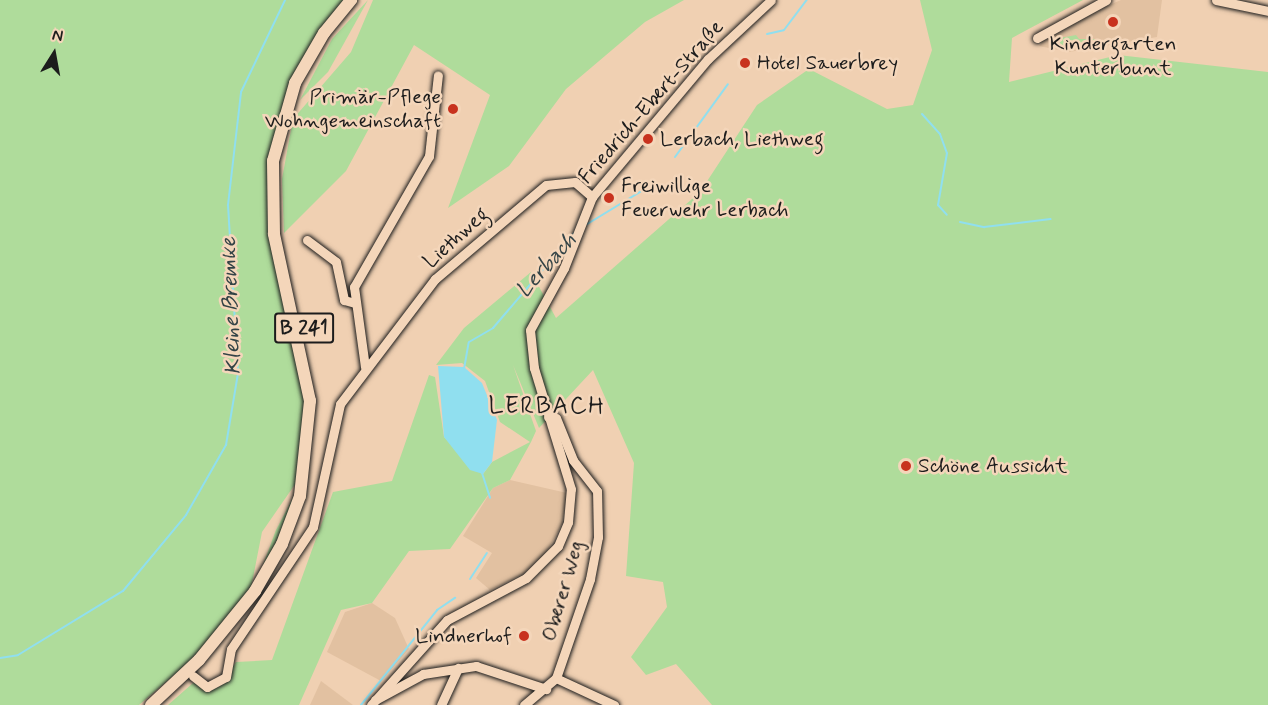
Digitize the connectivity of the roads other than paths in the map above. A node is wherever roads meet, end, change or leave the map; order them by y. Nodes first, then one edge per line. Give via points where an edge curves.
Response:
1 (351, 0) edge
2 (361, 0) edge
3 (771, 0) edge
4 (1106, 0) edge
5 (1216, 0) edge
6 (1268, 11) edge
7 (1037, 38) dead end
8 (438, 75) dead end
9 (592, 197) junction
10 (307, 240) dead end
11 (355, 303) junction
12 (366, 367) junction
13 (548, 417) junction
14 (458, 668) junction
15 (194, 676) junction
16 (558, 679) dead end
17 (546, 689) junction
18 (373, 702) edge
19 (151, 705) edge
20 (162, 705) edge
21 (441, 705) edge
22 (524, 705) edge
23 (614, 705) edge

1 - 19 main road, B 241 via 324,33 296,83 273,169 277,252 310,401 302,489 282,544 255,591 199,660
2 - 15 main road, B 241 via 310,69 290,118 279,170 280,233 317,400 310,484 293,537 268,584
3 - 9 street, Friedrich-Ebert-Straße via 708,59
4 - 7 street
5 - 6 street
8 - 11 street via 432,148 359,275
9 - 12 street, Liethweg via 575,182 562,180 540,190 435,279
9 - 13 street, Friedrich-Ebert-Straße via 530,330 530,353
10 - 11 street via 336,262 344,300
11 - 12 street
12 - 15 street, Liethweg via 340,404 320,508 306,541 231,649 223,681 207,687
13 - 17 street, Oberer Weg via 556,418 573,460 597,491 599,521 583,601 556,678
13 - 18 street, Friedrich-Ebert-Straße via 572,494 558,546 526,578 447,620
14 - 17 street via 493,668
14 - 18 street via 420,675
14 - 21 street
15 - 20 main road, B 241
16 - 23 street
17 - 22 street, Oberer Weg

